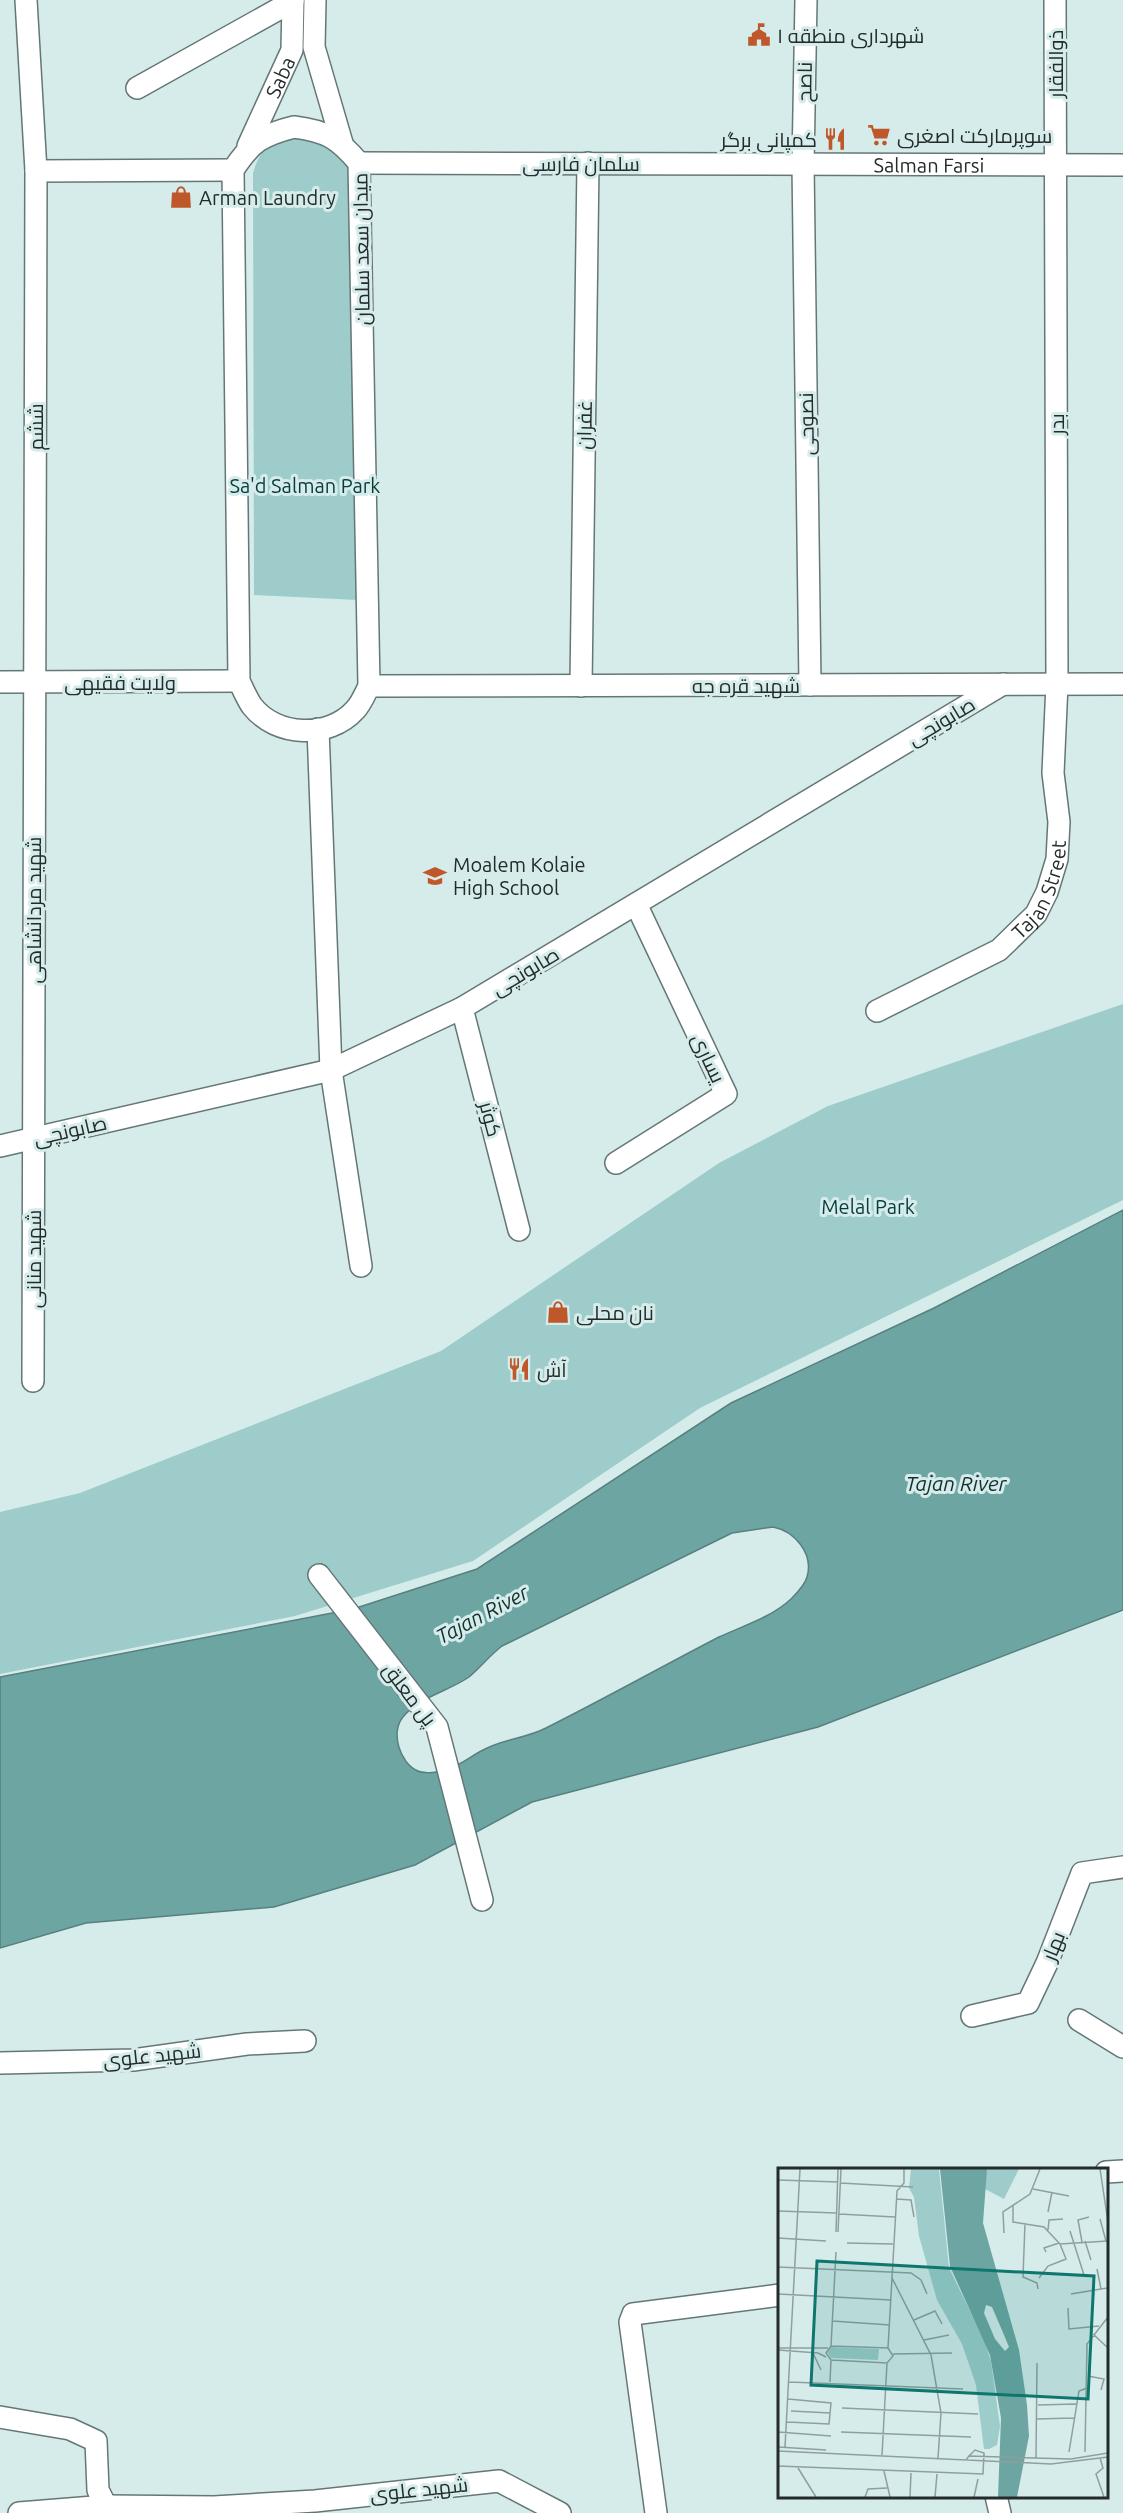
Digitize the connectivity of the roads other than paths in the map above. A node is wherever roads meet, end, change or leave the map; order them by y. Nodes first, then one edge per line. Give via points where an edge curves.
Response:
1 (26, 0) edge
2 (293, 0) edge
3 (315, 0) edge
4 (806, 0) edge
5 (1055, 0) edge
6 (137, 88) dead end
7 (342, 143) junction
8 (248, 148) junction
9 (359, 163) junction
10 (588, 163) junction
11 (803, 164) junction
12 (1055, 165) junction
13 (1123, 165) edge
14 (233, 170) junction
15 (36, 171) junction
16 (239, 681) junction
17 (0, 682) edge
18 (33, 682) junction
19 (1003, 684) junction
20 (1057, 684) junction
21 (1123, 684) edge
22 (810, 685) junction
23 (369, 686) junction
24 (581, 686) junction
25 (318, 729) junction
26 (636, 904) junction
27 (462, 1008) junction
28 (877, 1011) dead end
29 (331, 1070) junction
30 (33, 1138) junction
31 (0, 1146) edge
32 (616, 1163) dead end
33 (519, 1230) dead end
34 (361, 1266) dead end
35 (33, 1381) dead end
36 (319, 1575) dead end
37 (1123, 1868) edge
38 (482, 1900) dead end
39 (972, 2016) dead end
40 (1078, 2020) dead end
41 (304, 2041) dead end
42 (1123, 2047) edge
43 (0, 2063) edge
44 (1123, 2171) edge
45 (1108, 2172) edge
46 (778, 2295) edge
47 (0, 2417) edge
48 (996, 2498) edge
49 (106, 2506) junction
50 (213, 2510) edge
51 (19, 2513) edge
52 (560, 2513) edge
53 (656, 2513) edge
54 (1000, 2513) edge

1 - 15 street, ششم
2 - 6 street
2 - 8 street, Saba via 292,50
3 - 7 street, Saba via 314,46
4 - 11 street, ناصح
5 - 12 street, ذوالفقار
7 - 8 street, میدان سعد سلمان via 320,130 294,127 269,133
7 - 9 street, میدان سعد سلمان
8 - 14 street, میدان سعد سلمان
9 - 10 street, سلمان فارسی
9 - 23 street, میدان سعد سلمان
10 - 11 street, سلمان فارسی
10 - 24 street, غفران
11 - 12 street, Salman Farsi
11 - 22 street, نصوحی
12 - 13 street
12 - 20 street, بدر
14 - 15 street
14 - 16 street
15 - 18 street, ششم
16 - 18 street, ولایت فقیهی
16 - 25 street via 252,706 275,724 303,732
17 - 18 street, ولایت فقیهی
18 - 30 street, شهید مردانشاهی
19 - 20 street, شهید قره جه
19 - 22 street, شهید قره جه
19 - 26 street, صابونچی
20 - 21 street, شهید قره جه
20 - 28 street, Tajan Street via 1053,773 1059,822 1057,860 1036,914 999,950
22 - 24 street, شهید قره جه
23 - 24 street, شهید قره جه
23 - 25 street via 354,711 331,727
25 - 29 street
26 - 27 street, صابونچی
26 - 32 street, یساری via 726,1094
27 - 29 street, صابونچی
27 - 33 street, کوثر
29 - 30 street, صابونچی
29 - 34 street
30 - 31 street, صابونچی
30 - 35 street, شهید منانی
36 - 38 street, پل معلق via 436,1727
37 - 39 street, بهار via 1082,1873 1028,2003
40 - 42 street
41 - 43 street, شهید علوی via 247,2044 133,2060
44 - 45 street
46 - 53 street via 633,2314 630,2322
47 - 49 street via 70,2429 96,2442 98,2490
48 - 54 street
49 - 50 street, شهید علوی
49 - 51 street, شهید علوی
50 - 52 street, شهید علوی via 499,2481

